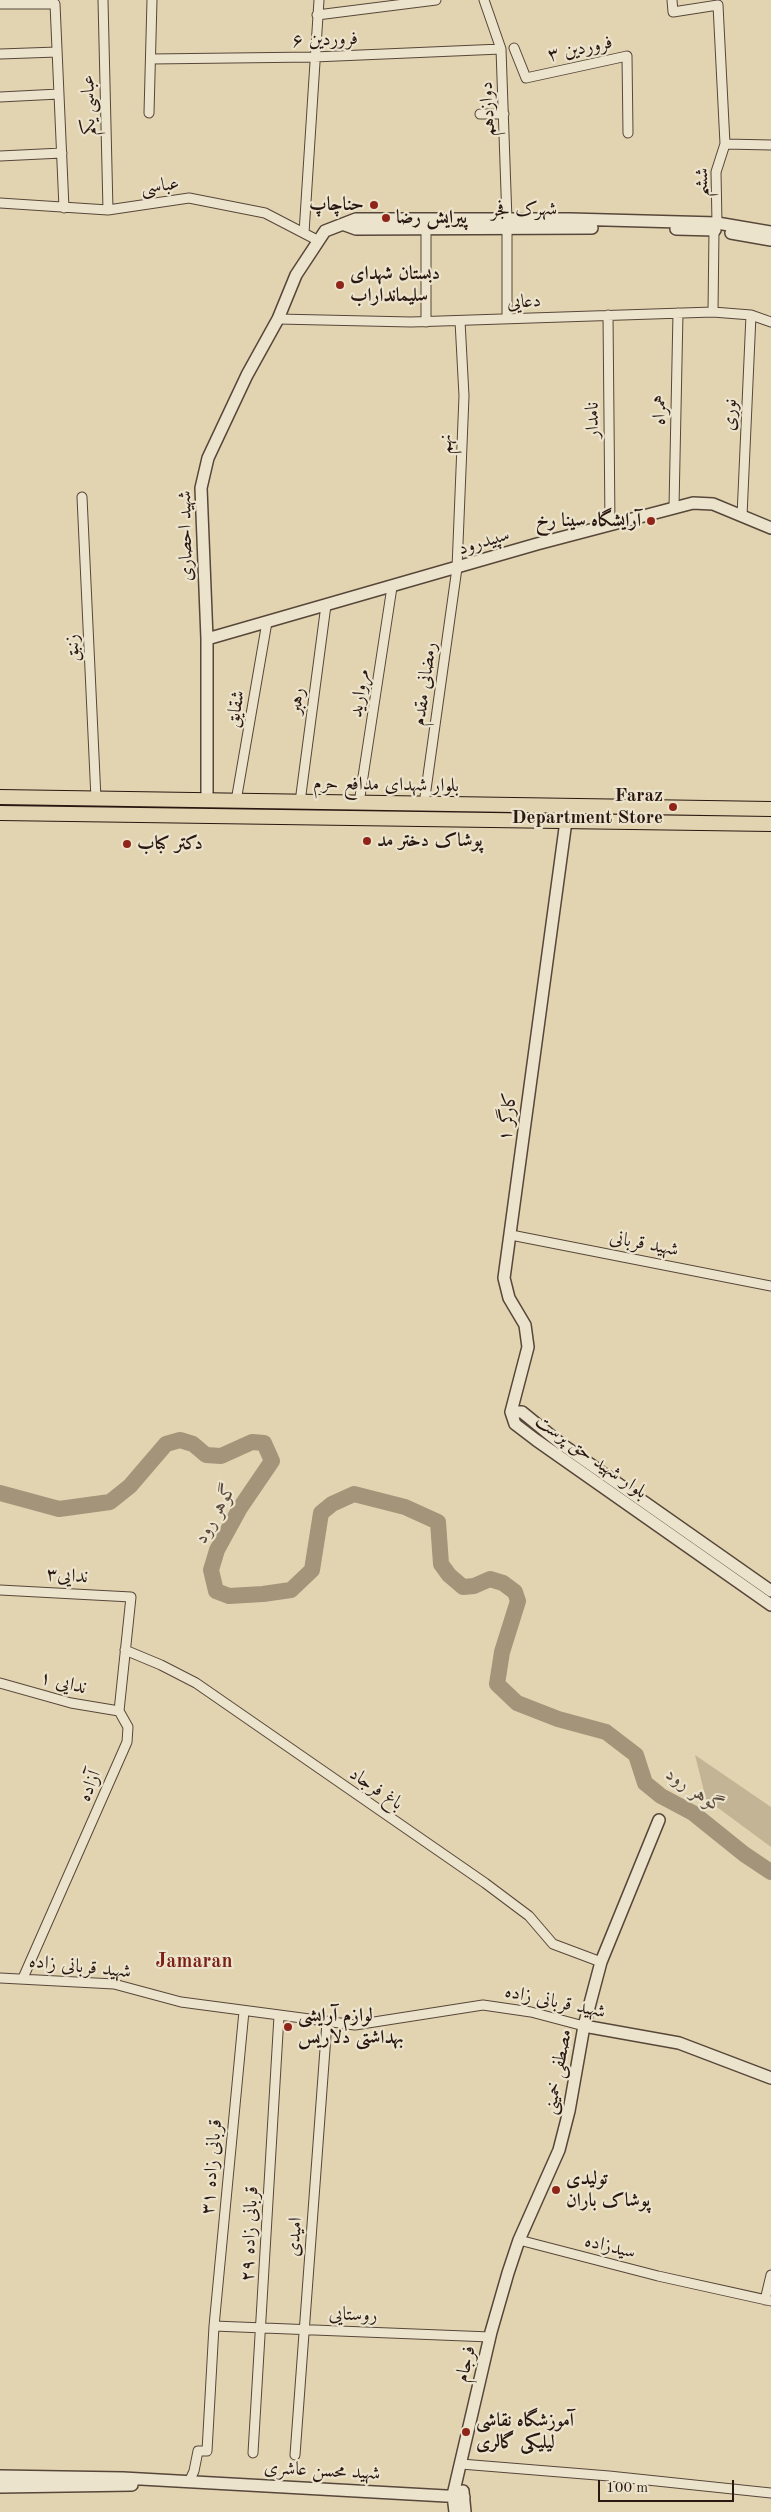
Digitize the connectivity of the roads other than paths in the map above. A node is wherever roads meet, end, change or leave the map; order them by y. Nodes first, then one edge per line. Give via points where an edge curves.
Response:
1 (103, 0) edge
2 (152, 0) edge
3 (319, 0) edge
4 (436, 0) edge
5 (484, 0) edge
6 (672, 0) edge
7 (55, 2) edge
8 (0, 4) edge
9 (317, 15) junction
10 (514, 48) dead end
11 (501, 49) junction
12 (57, 52) junction
13 (0, 54) edge
14 (314, 57) junction
15 (151, 59) junction
16 (59, 94) junction
17 (0, 97) edge
18 (149, 113) dead end
19 (480, 114) dead end
20 (504, 114) junction
21 (628, 133) dead end
22 (725, 144) junction
23 (771, 145) edge
24 (62, 153) junction
25 (0, 156) edge
26 (0, 203) edge
27 (64, 208) junction
28 (108, 210) junction
29 (425, 224) junction
30 (507, 224) junction
31 (345, 225) joint
32 (715, 226) junction
33 (771, 232) edge
34 (304, 233) junction
35 (317, 240) junction
36 (771, 240) edge
37 (713, 312) junction
38 (678, 313) junction
39 (608, 315) junction
40 (751, 315) junction
41 (278, 319) junction
42 (507, 319) junction
43 (460, 321) junction
44 (426, 322) junction
45 (771, 322) edge
46 (82, 497) dead end
47 (674, 507) junction
48 (742, 516) junction
49 (610, 525) junction
50 (771, 528) edge
51 (457, 568) junction
52 (392, 587) junction
53 (326, 605) junction
54 (267, 622) junction
55 (207, 639) junction
56 (0, 797) edge
57 (96, 799) junction
58 (207, 801) junction
59 (236, 801) junction
60 (300, 802) junction
61 (359, 803) junction
62 (424, 804) junction
63 (771, 810) edge
64 (0, 813) edge
65 (566, 821) junction
66 (771, 824) edge
67 (511, 1235) junction
68 (771, 1286) edge
69 (511, 1412) joint
70 (693, 1543) junction
71 (0, 1590) edge
72 (771, 1591) edge
73 (131, 1597) joint
74 (771, 1605) edge
75 (125, 1650) junction
76 (0, 1683) edge
77 (119, 1711) junction
78 (659, 1820) dead end
79 (601, 1962) junction
80 (0, 1978) edge
81 (23, 1978) junction
82 (244, 2011) junction
83 (279, 2016) junction
84 (327, 2022) junction
85 (584, 2026) junction
86 (771, 2078) edge
87 (518, 2240) junction
88 (508, 2273) joint
89 (771, 2275) edge
90 (768, 2301) edge
91 (214, 2326) junction
92 (260, 2328) junction
93 (304, 2330) junction
94 (490, 2337) junction
95 (253, 2453) dead end
96 (295, 2455) dead end
97 (461, 2464) junction
98 (0, 2476) edge
99 (189, 2482) junction
100 (0, 2487) edge
101 (771, 2493) edge
102 (459, 2496) junction
103 (455, 2512) edge
104 (465, 2512) edge

1 - 28 street, عباسی یکم
2 - 15 street
3 - 9 street
4 - 9 street
5 - 11 street, دوازدهم
6 - 22 street via 673,12 718,5
7 - 8 street
7 - 12 street
9 - 14 street
10 - 21 street, فروردین ۳ via 526,78 627,56
11 - 14 street, فروردین ۶
11 - 20 street, دوازدهم
12 - 13 street
12 - 16 street
14 - 15 street, فروردین ۶
14 - 34 street
15 - 18 street
16 - 17 street
16 - 24 street
19 - 20 street
20 - 30 street, دوازدهم
22 - 23 street
22 - 32 street, ششم via 716,172
24 - 25 street
24 - 27 street
26 - 27 street, عباسی
27 - 28 street, عباسی
28 - 34 street, عباسی via 189,198 265,213
29 - 30 street, شهرک فجر
29 - 31 street, شهرک فجر via 356,219
29 - 44 street
30 - 32 street, شهرک فجر
30 - 42 street, دوازدهم
31 - 35 street, شهید احصاری via 325,231
32 - 33 street, شهرک فجر
32 - 36 street, شهرک فجر
32 - 37 street, ششم
34 - 35 street, عباسی
35 - 41 street, شهید احصاری via 296,275
37 - 38 street, دعایی
37 - 40 street, دعایی
38 - 39 street, دعایی
38 - 47 street, همراه
39 - 42 street, دعایی
39 - 49 street, نامدار
40 - 45 street, دعایی
40 - 48 street, نوری
41 - 44 street, دعایی
41 - 55 street, شهید احصاری via 208,458 201,488
42 - 43 street, دعایی
43 - 44 street, دعایی
43 - 51 street, نهم via 464,396
46 - 57 street, زنبق
47 - 48 street, سپیدرود via 713,504
47 - 49 street, سپیدرود
48 - 50 street, سپیدرود
49 - 51 street, سپیدرود
51 - 52 street, سپیدرود
51 - 62 street, رمضانی مقدم
52 - 53 street, سپیدرود
52 - 61 street, مروارید
53 - 54 street, سپیدرود
53 - 60 street, رهبر
54 - 55 street, سپیدرود
54 - 59 street, شقایق
55 - 58 street, شهید احصاری
56 - 57 main road, بلوار شهدای مدافع حرم
57 - 58 main road, بلوار شهدای مدافع حرم
58 - 59 main road, بلوار شهدای مدافع حرم
59 - 60 main road, بلوار شهدای مدافع حرم
60 - 61 main road, بلوار شهدای مدافع حرم
61 - 62 main road, بلوار شهدای مدافع حرم
62 - 63 main road, بلوار شهدای مدافع حرم
64 - 65 main road, بلوار شهدای مدافع حرم
65 - 66 main road, بلوار شهدای مدافع حرم
65 - 67 street, کارگر ۱
67 - 68 street, شهید قربانی
67 - 69 street, کارگر ۱ via 504,1278 509,1298 525,1325 528,1347
69 - 70 street, بلوار شهید حق پرست via 522,1412 636,1503
70 - 72 street, بلوار شهید حق پرست
70 - 74 street, بلوار شهید حق پرست
71 - 73 street, ندایی۳
73 - 75 street, آزاده
75 - 77 street, آزاده
75 - 79 street, باغ فرجاد via 196,1683 485,1883 529,1916 553,1944
76 - 77 street, ندایی ۱ via 70,1703
77 - 81 street, آزاده via 128,1727 127,1742
78 - 79 street, مصطفی خمینی
79 - 85 street, مصطفی خمینی
80 - 81 street, شهید قربانی زاده
81 - 82 street, شهید قربانی زاده via 114,1984 181,2002
82 - 83 street, شهید قربانی زاده
82 - 91 street, قربانی زاده ۳۱
83 - 84 street, شهید قربانی زاده
83 - 92 street, قربانی زاده ۲۹
84 - 85 street, شهید قربانی زاده via 355,2025 483,2006 531,2012
84 - 93 street, امیدی
85 - 86 street, شهید قربانی زاده via 679,2043
85 - 87 street, مصطفی خمینی via 569,2111 558,2150
87 - 88 street, مصطفی خمینی
87 - 90 street, سیدزاده
88 - 94 street, فرجام
89 - 90 street
91 - 92 street, روستایی
91 - 99 street, قربانی زاده ۳۱ via 203,2450
92 - 93 street, روستایی
92 - 95 street, قربانی زاده ۲۹
93 - 94 street, روستایی
93 - 96 street, امیدی
94 - 97 street, فرجام
97 - 101 street
97 - 102 street, فرجام
98 - 99 street, شهید محسن عاشری
99 - 100 street, شهید محسن عاشری via 103,2487
99 - 102 street, شهید محسن عاشری
102 - 103 street, فرجام
102 - 104 street, فرجام

